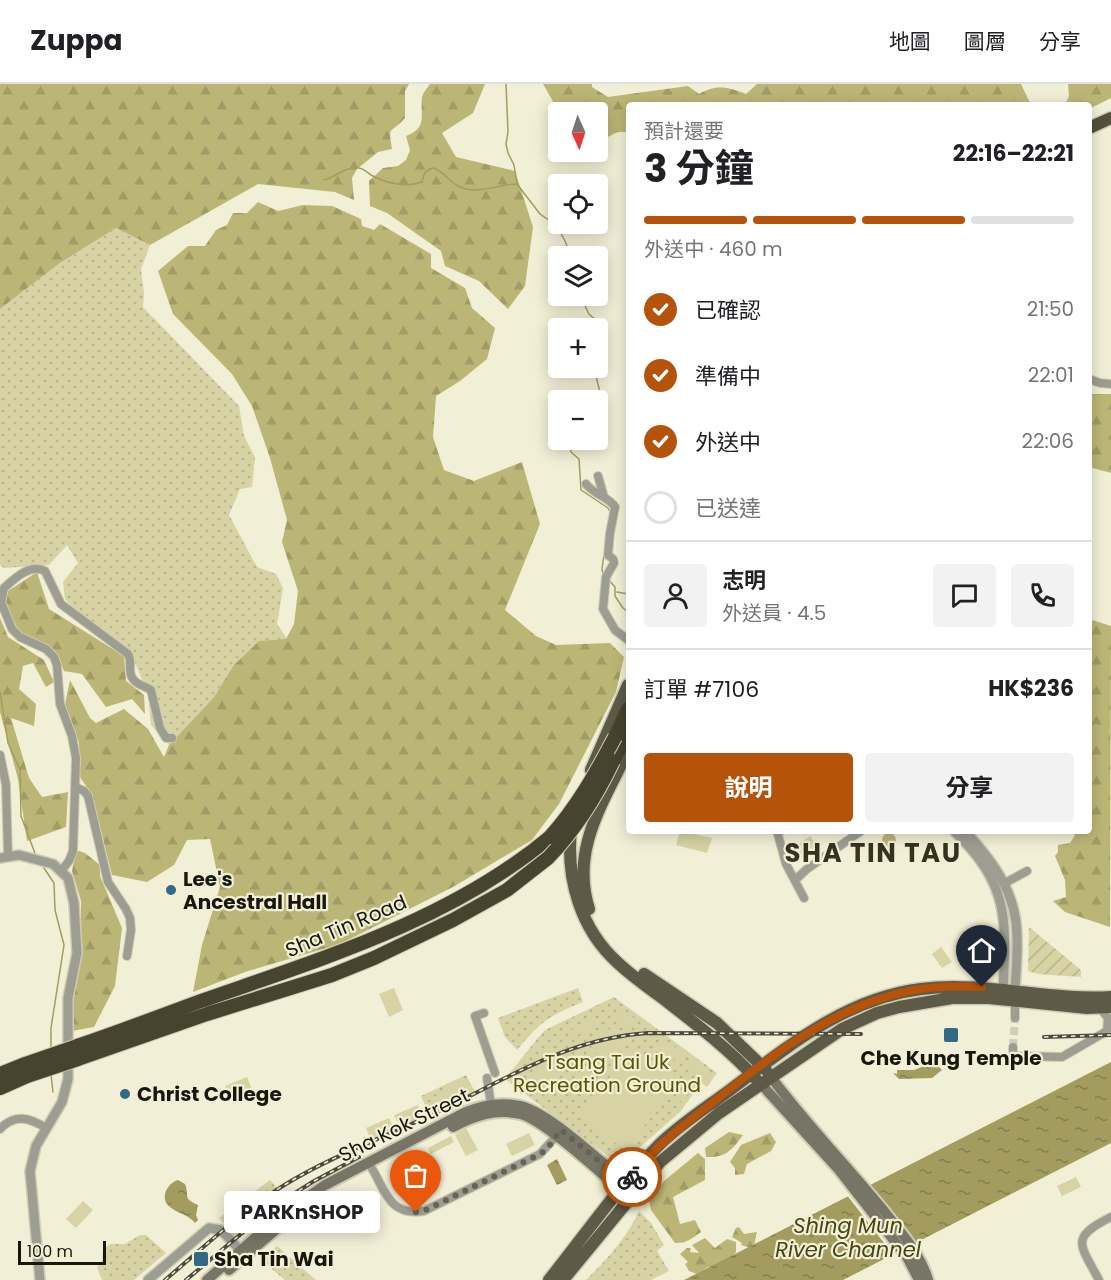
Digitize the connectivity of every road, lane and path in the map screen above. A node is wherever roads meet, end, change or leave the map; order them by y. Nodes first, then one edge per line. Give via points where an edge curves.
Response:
1 (1111, 109) edge
2 (1092, 118) edge
3 (1111, 118) edge
4 (1092, 127) edge
5 (1092, 380) edge
6 (1111, 384) edge
7 (598, 476) dead end
8 (586, 484) dead end
9 (604, 497) junction
10 (626, 639) edge
11 (626, 690) edge
12 (626, 713) edge
13 (626, 735) edge
14 (172, 738) dead end
15 (626, 754) edge
16 (0, 755) edge
17 (75, 787) junction
18 (778, 834) edge
19 (857, 834) edge
20 (957, 834) edge
21 (968, 834) edge
22 (4, 857) edge
23 (62, 870) junction
24 (1027, 871) dead end
25 (795, 880) junction
26 (1005, 883) junction
27 (804, 898) dead end
28 (127, 956) dead end
29 (1009, 995) junction
30 (1111, 997) edge
31 (1105, 1008) edge
32 (484, 1013) dead end
33 (1015, 1018) tunnel mouth
34 (1013, 1047) dead end
35 (78, 1053) junction
36 (763, 1065) junction
37 (26, 1070) junction
38 (495, 1073) dead end
39 (0, 1074) edge
40 (751, 1074) junction
41 (487, 1078) dead end
42 (766, 1081) junction
43 (0, 1088) edge
44 (491, 1104) junction
45 (46, 1128) junction
46 (0, 1129) edge
47 (559, 1133) junction
48 (370, 1165) junction
49 (628, 1190) junction
50 (1111, 1217) edge
51 (243, 1253) junction
52 (912, 1255) junction
53 (40, 1280) edge
54 (148, 1280) edge
55 (207, 1280) edge
56 (218, 1280) edge
57 (549, 1280) edge
58 (563, 1280) edge
59 (919, 1280) edge
60 (928, 1280) edge
61 (1099, 1280) edge

1 - 2 highway
3 - 4 highway
5 - 6 street
7 - 9 street
8 - 9 street
9 - 10 street via 612,502 615,511 608,555 614,563 606,577 603,609 615,630
11 - 40 main road via 581,792 571,825 570,870 577,897 589,926 610,955
12 - 35 highway, Sha Tin Road, bridge via 568,816 550,837 498,876 366,941
13 - 35 highway, Sha Tin Road, bridge via 585,813 570,833 548,858 507,890 374,958 323,978 142,1039
14 - 17 street via 161,732 151,690 132,679 128,654 62,606 45,571 30,569 4,588 2,606 15,633 46,649 56,662 60,704 75,748
15 - 36 main road via 585,847 583,883 591,914 629,963 717,1023
16 - 22 street via 6,785
17 - 23 street via 73,851
17 - 28 street via 88,796 108,882 130,918
18 - 25 street
19 - 25 street
20 - 29 street via 984,864 1000,896
21 - 26 street
22 - 23 street via 19,855
23 - 45 street via 72,892 77,953 68,998 67,1087
24 - 26 street
25 - 27 street
26 - 29 street via 1017,924
29 - 30 main road
29 - 31 main road
29 - 33 street
29 - 36 main road via 968,986 927,988 879,999 813,1028
29 - 42 main road via 942,999 877,1013 842,1029
31 - 34 street via 1107,1031 1062,1057 1017,1056
32 - 38 street via 475,1016
35 - 37 highway, Sha Tin Road, bridge
36 - 40 main road
36 - 42 main road
37 - 39 highway, Sha Tin Road
37 - 43 highway, Sha Tin Road
40 - 42 main road
40 - 49 main road via 659,1146
41 - 44 street
42 - 49 main road via 686,1140
42 - 52 main road
44 - 47 main road, Sha Kok Street via 536,1111
44 - 48 main road, Sha Kok Street via 466,1112
45 - 46 street via 22,1118
45 - 53 street via 30,1171
47 - 48 main road, Sha Kok Street via 518,1113 491,1112
47 - 48 street via 540,1154 424,1211 409,1212 394,1206
47 - 49 main road, Sha Kok Street
48 - 51 main road, Sha Kok Street via 325,1185 300,1202
49 - 57 main road
49 - 58 main road
50 - 61 street via 1085,1233 1082,1242
51 - 54 street via 221,1230 209,1228
51 - 55 main road, Sha Kok Street
51 - 56 main road, Sha Kok Street
52 - 59 main road
52 - 60 main road

